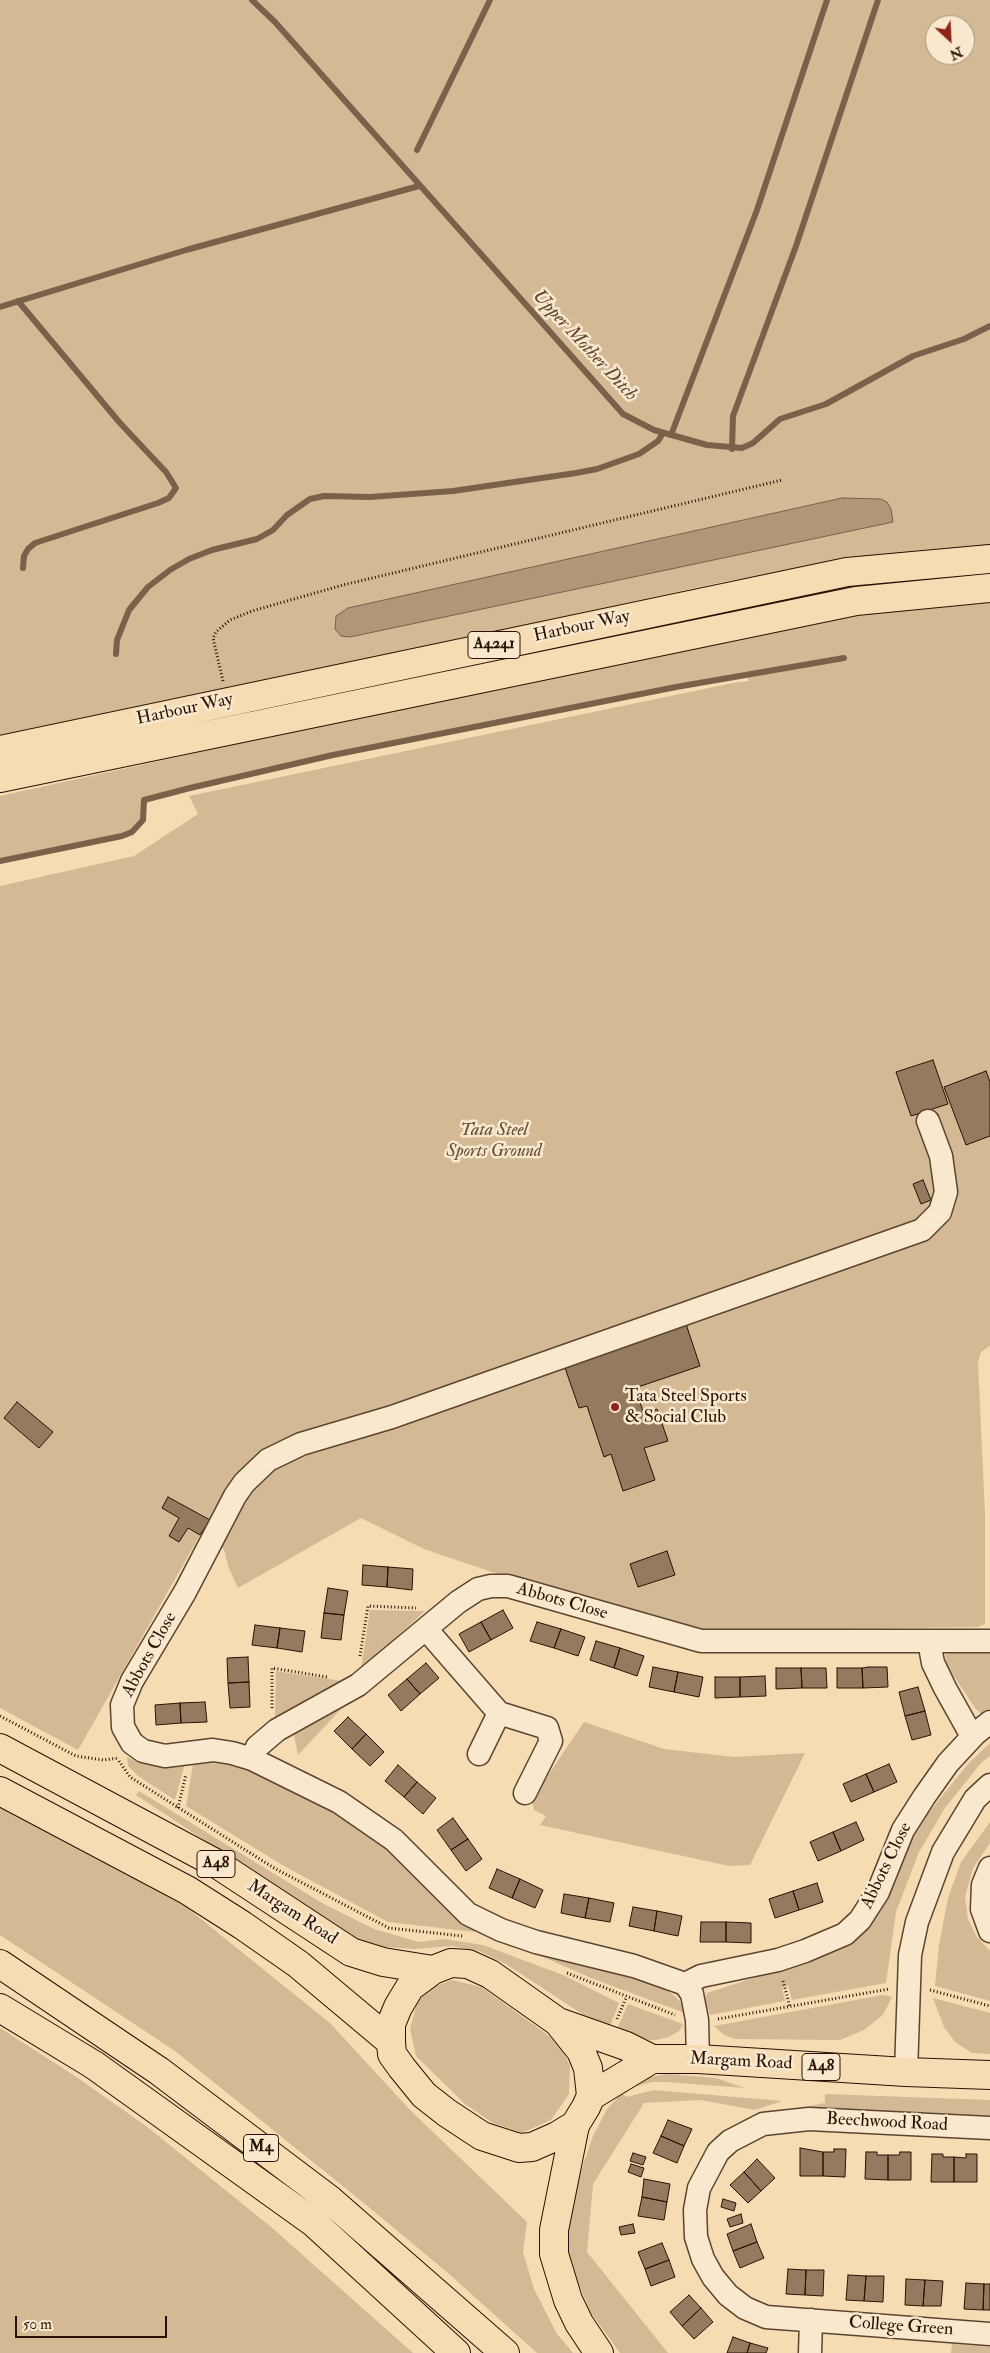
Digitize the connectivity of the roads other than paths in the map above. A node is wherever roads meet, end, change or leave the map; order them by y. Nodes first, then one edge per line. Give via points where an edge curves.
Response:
1 (990, 559) edge
2 (990, 588) edge
3 (0, 750) edge
4 (0, 778) edge
5 (928, 1120) dead end
6 (432, 1624) junction
7 (929, 1641) junction
8 (990, 1641) edge
9 (499, 1713) junction
10 (982, 1728) edge
11 (0, 1748) edge
12 (479, 1754) dead end
13 (252, 1759) junction
14 (990, 1785) edge
15 (0, 1791) edge
16 (525, 1793) dead end
17 (987, 1877) edge
18 (990, 1931) edge
19 (0, 1964) edge
20 (433, 1970) junction
21 (685, 1984) junction
22 (0, 2008) edge
23 (558, 2022) junction
24 (391, 2042) junction
25 (652, 2059) junction
26 (698, 2059) junction
27 (906, 2072) junction
28 (990, 2074) edge
29 (591, 2096) junction
30 (574, 2125) junction
31 (990, 2128) edge
32 (812, 2320) junction
33 (990, 2334) edge
34 (456, 2353) edge
35 (505, 2353) edge
36 (599, 2353) edge
37 (810, 2353) edge

1 - 3 main road, Harbour Way / A4241 via 847,572
2 - 4 main road, Harbour Way / A4241 via 856,601
5 - 13 street, Abbots Close via 943,1163 946,1192 940,1212 922,1230 392,1417 301,1444 268,1460 257,1470 235,1496 185,1592 132,1681 122,1705 125,1751 165,1756 213,1750
6 - 7 street, Abbots Close via 478,1590 508,1586 701,1641
6 - 9 street
6 - 13 street, Abbots Close via 358,1685 277,1730 257,1747
7 - 8 street, Abbots Close
7 - 10 street, Abbots Close via 945,1688 969,1731
9 - 12 street
9 - 16 street via 547,1728 551,1740
10 - 21 street, Abbots Close via 948,1762 903,1830 878,1892 860,1920 845,1934 778,1960 701,1976
11 - 20 main road, Margam Road / A48 via 217,1864 351,1952 383,1962
13 - 21 street via 339,1802 394,1840 468,1914 536,1942 634,1966
14 - 27 street via 975,1799 943,1852 917,1922 910,1955
15 - 24 main road, A48 via 187,1890 242,1925 298,1964
17 - 18 street via 982,1909
19 - 35 main road, M4 via 159,2071 330,2200
20 - 23 main road via 451,1963 468,1964 490,1974
20 - 24 main road via 410,1987 391,2024
21 - 26 street via 692,1994 697,2020
22 - 34 main road, M4 via 94,2065 313,2222
23 - 25 main road, Margam Road / A48 via 626,2046
23 - 29 main road via 581,2051 588,2068
24 - 30 main road via 392,2054 424,2095 482,2136 519,2148 532,2147
25 - 26 main road, Margam Road / A48
25 - 29 main road
26 - 27 main road, Margam Road / A48
27 - 28 main road, Margam Road / A48
29 - 30 main road
30 - 36 main road via 554,2230 554,2254 572,2308
31 - 32 street, Beechwood Road via 810,2119 785,2121 763,2124 745,2132 718,2152 699,2188 695,2210 696,2237 703,2260 713,2277 745,2308 766,2317
32 - 33 street, College Green
32 - 37 street

